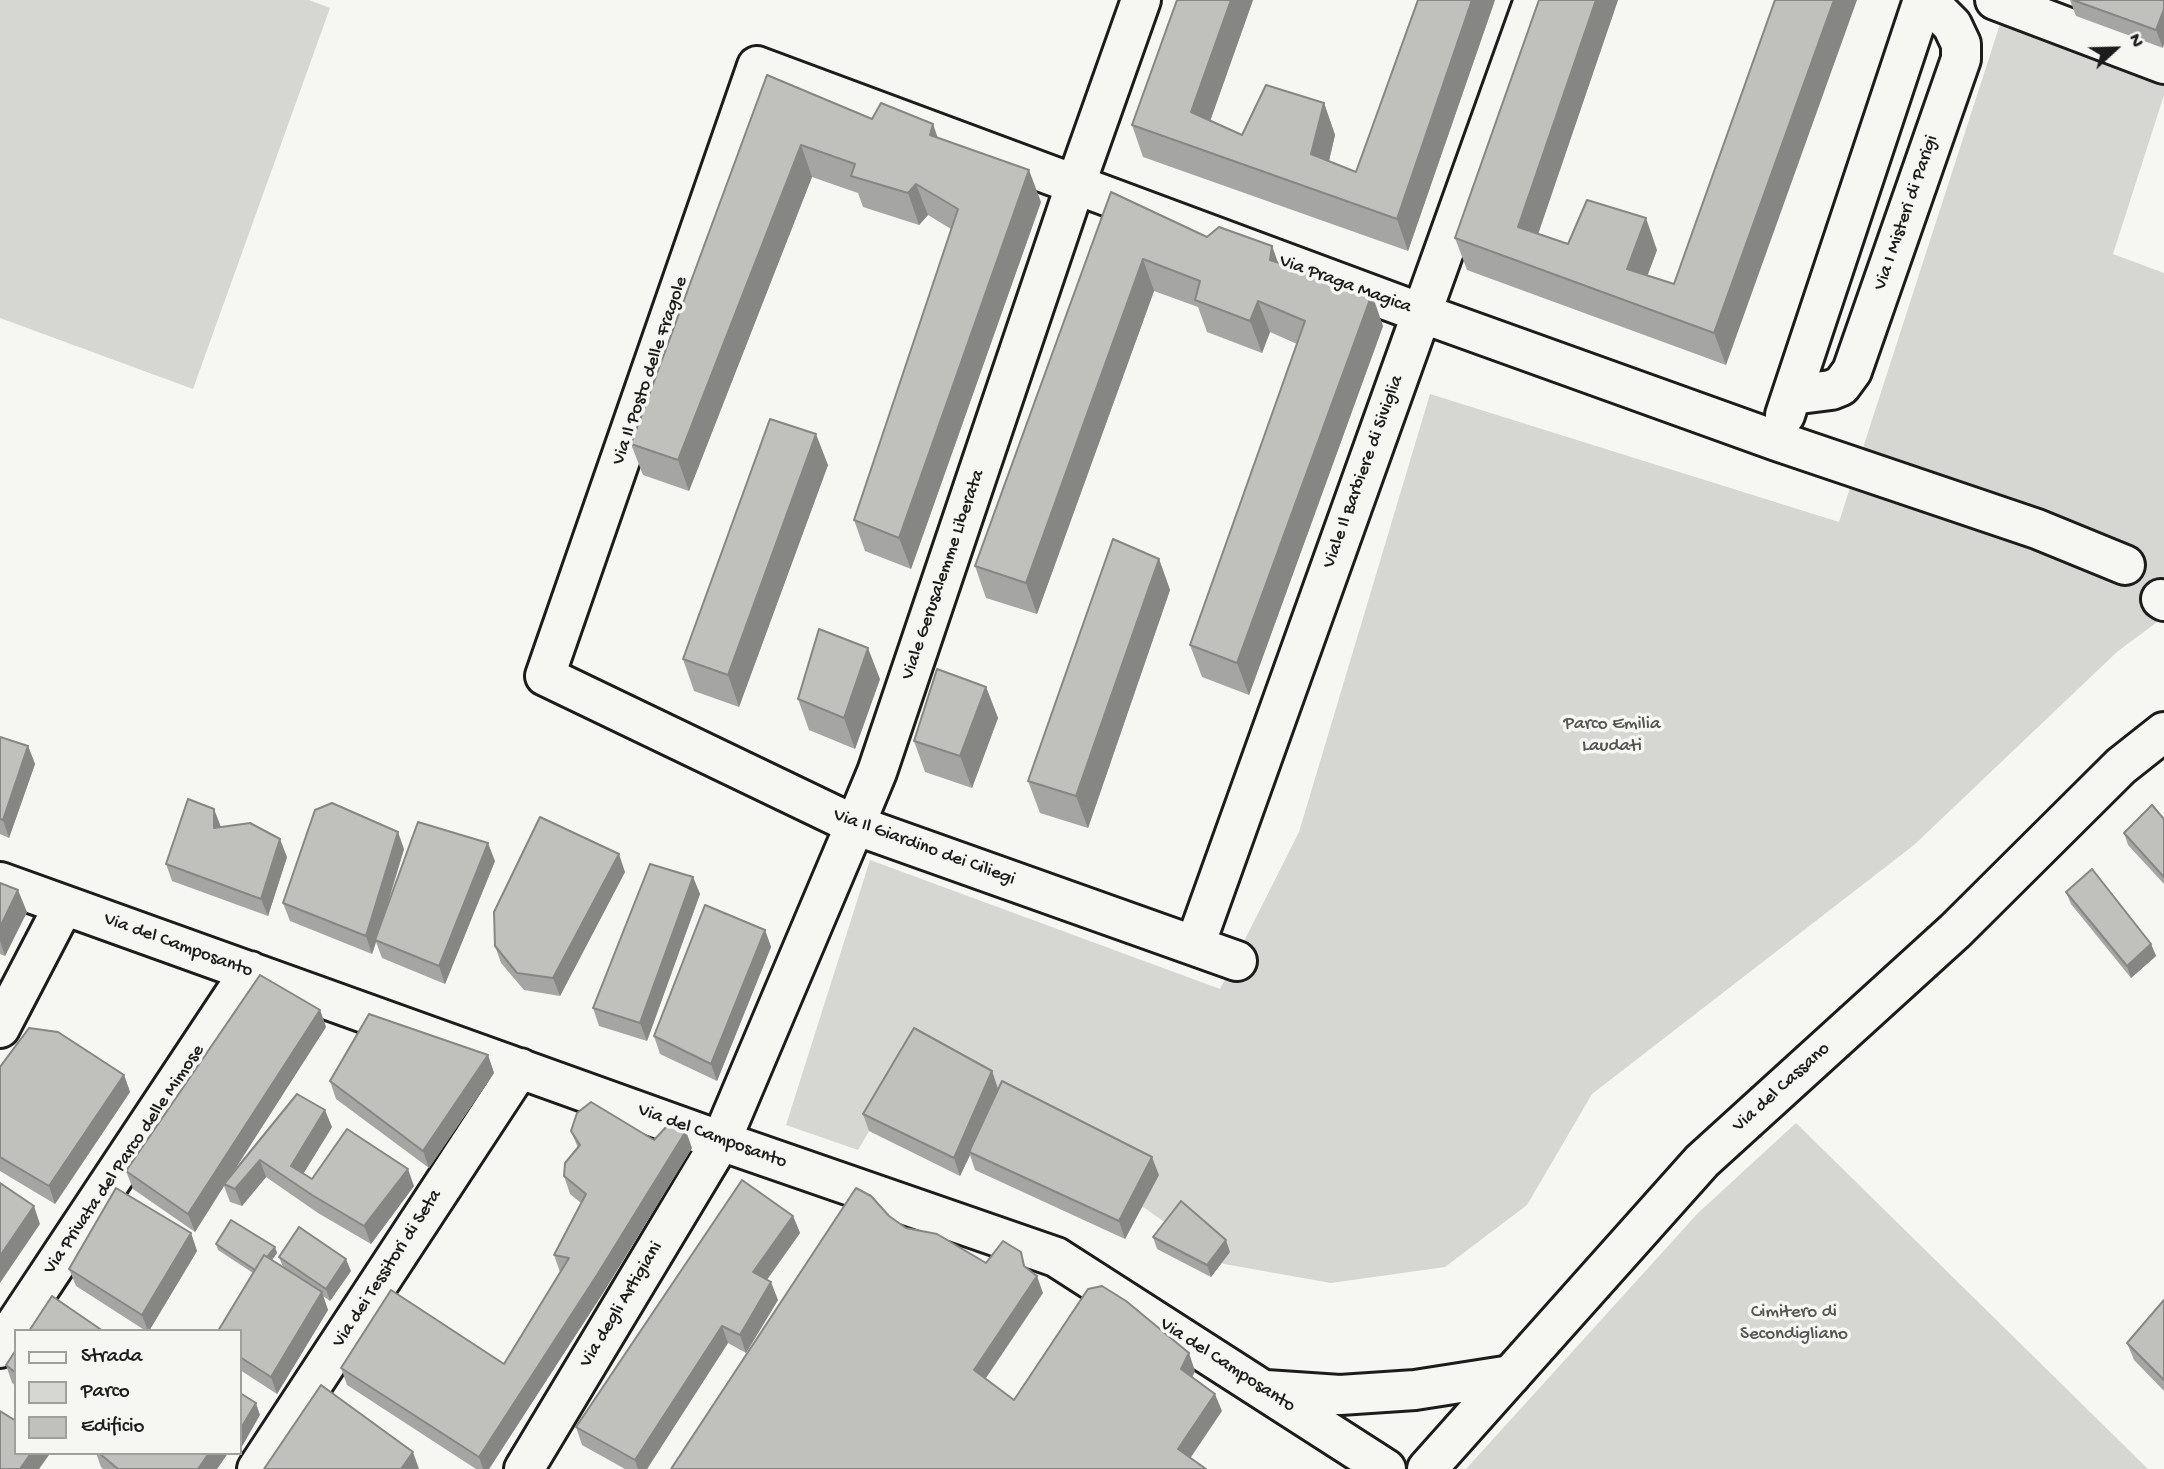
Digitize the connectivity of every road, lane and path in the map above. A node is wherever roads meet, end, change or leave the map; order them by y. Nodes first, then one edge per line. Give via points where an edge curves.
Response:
1 (1141, 0) edge
2 (1534, 0) edge
3 (1995, 0) edge
4 (1923, 2) edge
5 (2164, 64) edge
6 (757, 66) joint
7 (1075, 186) junction
8 (1421, 313) junction
9 (1792, 395) junction
10 (1777, 441) junction
11 (2125, 565) dead end
12 (545, 676) joint
13 (2164, 732) edge
14 (855, 825) junction
15 (0, 882) edge
16 (64, 905) junction
17 (1195, 945) junction
18 (1237, 961) dead end
19 (250, 971) junction
20 (0, 1028) edge
21 (520, 1068) junction
22 (721, 1140) junction
23 (0, 1348) edge
24 (1511, 1375) junction
25 (1264, 1390) junction
26 (257, 1469) edge
27 (524, 1469) edge
28 (1386, 1469) edge
29 (1427, 1469) edge

1 - 7 street, Viale Gerusalemme Liberata
2 - 8 street, Viale Il Barbiere di Siviglia
3 - 5 street
4 - 9 street, Via I Misteri di Parigi
4 - 9 street, Via I Misteri di Parigi via 1952,25 1961,44 1961,59 1852,372 1831,390
6 - 7 street, Via Praga Magica
6 - 12 street, Via Il Posto delle Fragole
7 - 8 street, Via Praga Magica
7 - 14 street, Viale Gerusalemme Liberata via 877,772
8 - 10 street, Via Praga Magica
8 - 17 street, Viale Il Barbiere di Siviglia
9 - 10 street, Via I Misteri di Parigi
10 - 11 street, Via Praga Magica via 2037,529
12 - 14 street, Via Il Giardino dei Ciliegi
13 - 24 street, Via del Cassano via 2121,766 1955,931 1702,1161
14 - 17 street, Via Il Giardino dei Ciliegi
14 - 22 street, Viale Gerusalemme Liberata
15 - 16 street, Via del Camposanto
16 - 19 street, Via del Camposanto
16 - 20 street
17 - 18 street, Via Il Giardino dei Ciliegi
19 - 21 street, Via del Camposanto
19 - 23 street, Via Privata del Parco delle Mimose
21 - 22 street, Via del Camposanto
21 - 26 street, Via dei Tessitori di Seta
22 - 25 street, Via del Camposanto via 1056,1257
22 - 27 street, Via degli Artigiani
24 - 25 street via 1415,1390 1340,1395
24 - 29 street, Via del Cassano
25 - 28 street, Via del Camposanto

